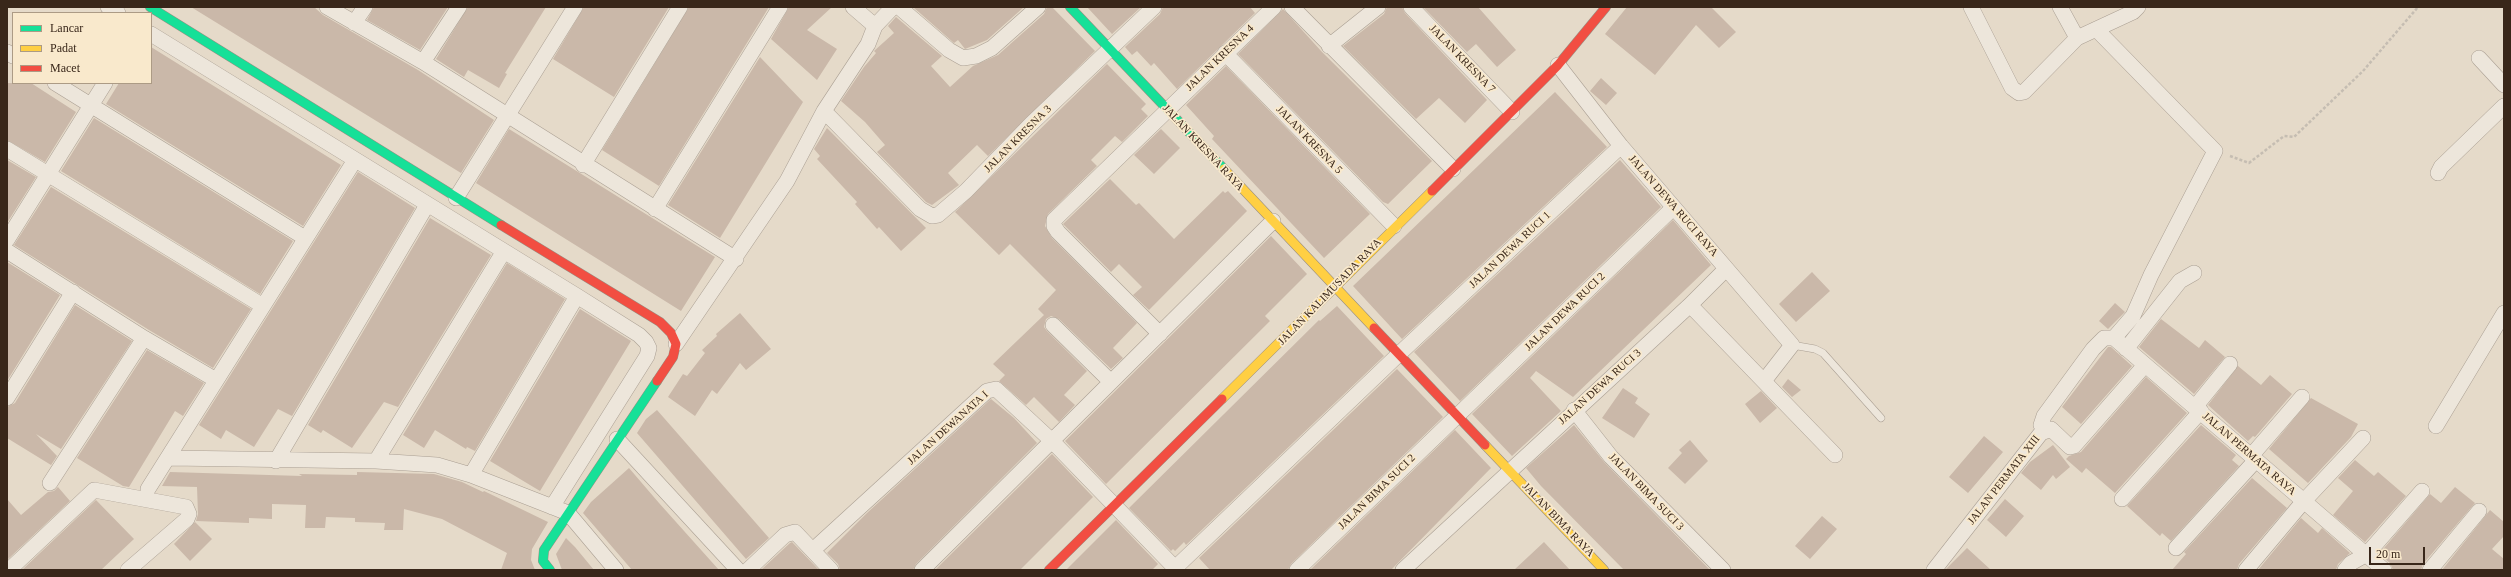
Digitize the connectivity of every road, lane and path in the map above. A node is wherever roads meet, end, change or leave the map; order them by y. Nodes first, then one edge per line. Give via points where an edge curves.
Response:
1 (327, 7) edge
2 (365, 7) edge
3 (459, 7) edge
4 (574, 7) edge
5 (680, 7) edge
6 (780, 7) edge
7 (853, 7) edge
8 (893, 7) edge
9 (899, 7) edge
10 (1038, 7) edge
11 (1070, 7) edge
12 (1154, 7) edge
13 (1274, 7) edge
14 (1292, 7) edge
15 (1378, 7) edge
16 (1412, 7) edge
17 (1606, 7) edge
18 (1971, 7) edge
19 (2060, 7) edge
20 (2138, 7) edge
21 (2418, 7) edge
22 (151, 9) edge
23 (354, 23) junction
24 (875, 26) junction
25 (2097, 30) junction
26 (152, 35) edge
27 (2077, 38) junction
28 (1329, 46) junction
29 (1111, 49) junction
30 (1225, 53) junction
31 (2479, 58) dead end
32 (423, 62) junction
33 (1558, 64) junction
34 (57, 84) edge
35 (104, 84) edge
36 (2504, 85) edge
37 (90, 106) junction
38 (2504, 106) edge
39 (1167, 110) junction
40 (824, 111) junction
41 (1512, 112) junction
42 (507, 116) junction
43 (1621, 146) junction
44 (7, 149) edge
45 (2215, 151) junction
46 (355, 160) junction
47 (583, 164) junction
48 (1453, 169) junction
49 (48, 174) junction
50 (2438, 174) dead end
51 (456, 198) junction
52 (427, 205) junction
53 (1673, 208) junction
54 (654, 209) junction
55 (1273, 222) junction
56 (1394, 226) junction
57 (306, 238) junction
58 (7, 240) edge
59 (7, 251) edge
60 (504, 251) junction
61 (736, 259) junction
62 (1726, 269) junction
63 (2194, 273) dead end
64 (1336, 288) junction
65 (73, 292) junction
66 (577, 296) junction
67 (1690, 305) junction
68 (263, 306) junction
69 (2504, 313) edge
70 (1053, 325) dead end
71 (1160, 334) junction
72 (144, 338) junction
73 (2114, 338) junction
74 (676, 344) junction
75 (1792, 345) junction
76 (2126, 349) junction
77 (1399, 354) junction
78 (2230, 364) dead end
79 (2145, 365) junction
80 (216, 380) junction
81 (1764, 381) junction
82 (1112, 382) junction
83 (2302, 397) dead end
84 (7, 398) edge
85 (2198, 409) junction
86 (1574, 410) junction
87 (1457, 415) junction
88 (1881, 418) dead end
89 (2436, 426) dead end
90 (2046, 429) junction
91 (2363, 438) dead end
92 (616, 439) junction
93 (1052, 441) junction
94 (1835, 455) dead end
95 (170, 458) junction
96 (2253, 458) junction
97 (276, 461) junction
98 (376, 461) junction
99 (1510, 471) junction
100 (471, 475) junction
101 (50, 483) dead end
102 (148, 489) dead end
103 (2422, 491) dead end
104 (2122, 499) dead end
105 (2303, 502) junction
106 (552, 506) junction
107 (1114, 506) junction
108 (2479, 511) dead end
109 (568, 513) junction
110 (2176, 548) dead end
111 (813, 550) junction
112 (2367, 554) junction
113 (1410, 568) edge
114 (1175, 569) edge
115 (9, 570) edge
116 (128, 570) edge
117 (550, 570) edge
118 (616, 570) edge
119 (738, 570) edge
120 (748, 570) edge
121 (831, 570) edge
122 (922, 570) edge
123 (1048, 570) edge
124 (1296, 570) edge
125 (1604, 570) edge
126 (1723, 570) edge
127 (1935, 570) edge
128 (2246, 570) edge
129 (2345, 570) edge
130 (2384, 570) edge
131 (2430, 570) edge

1 - 23 street
2 - 23 street
3 - 32 street
4 - 42 street
5 - 47 street
6 - 54 street
7 - 24 street
8 - 24 street
9 - 10 street via 949,50 964,58 976,56 992,48
11 - 29 street, JALAN KRESNA RAYA
12 - 29 street
13 - 30 street, JALAN KRESNA 4
14 - 28 street
15 - 28 street
16 - 41 street, JALAN KRESNA 7
17 - 33 street, JALAN KALIMUSADA RAYA
18 - 27 street via 2012,88 2019,93 2024,92
19 - 27 street
20 - 25 street
21 - 45 path via 2362,71 2294,137 2284,136 2249,163
22 - 51 street
23 - 32 street
24 - 40 street via 868,44
25 - 27 street
25 - 45 street
26 - 46 street
28 - 48 street
29 - 39 street, JALAN KRESNA RAYA
29 - 40 street, JALAN KRESNA 3 via 1031,124 961,196 938,215 932,216 920,209
30 - 39 street, JALAN KRESNA 4
30 - 56 street, JALAN KRESNA 5
31 - 36 street
32 - 42 street
33 - 41 street, JALAN KALIMUSADA RAYA
33 - 43 street, JALAN DEWA RUCI RAYA
34 - 37 street
35 - 37 street
37 - 49 street
37 - 57 street
38 - 50 street via 2441,167
39 - 55 street, JALAN KRESNA RAYA
39 - 71 street, JALAN KRESNA 4 via 1057,216 1054,226
40 - 61 street via 787,181
41 - 48 street, JALAN KALIMUSADA RAYA
42 - 47 street
42 - 51 street
43 - 53 street, JALAN DEWA RUCI RAYA
43 - 77 street, JALAN DEWA RUCI 1
44 - 49 street
45 - 73 street via 2151,274 2133,316
46 - 52 street
46 - 57 street
47 - 54 street
48 - 56 street, JALAN KALIMUSADA RAYA
49 - 58 street
49 - 68 street
51 - 74 street via 660,322 671,333
52 - 60 street
52 - 97 street
53 - 62 street, JALAN DEWA RUCI RAYA
53 - 87 street, JALAN DEWA RUCI 2
54 - 61 street
55 - 64 street, JALAN KRESNA RAYA
55 - 71 street
56 - 64 street, JALAN KALIMUSADA RAYA
57 - 68 street
59 - 65 street
60 - 66 street
60 - 98 street
61 - 74 street
62 - 67 street, JALAN DEWA RUCI 3
62 - 75 street, JALAN DEWA RUCI RAYA
63 - 76 street via 2180,281
64 - 77 street, JALAN KRESNA RAYA
64 - 107 street, JALAN KALIMUSADA RAYA
65 - 72 street
65 - 84 street
66 - 100 street
66 - 106 street via 639,335 649,348 647,356
67 - 81 street
67 - 86 street, JALAN DEWA RUCI 3
68 - 80 street
69 - 89 street
70 - 82 street
71 - 82 street
72 - 80 street
72 - 101 street
73 - 76 street, JALAN PERMATA RAYA
73 - 90 street via 2104,338 2089,355 2044,416 2041,425
74 - 92 street via 673,357
75 - 81 street
75 - 88 lane via 1823,353
76 - 79 street, JALAN PERMATA RAYA
77 - 87 street, JALAN BIMA RAYA
77 - 114 street, JALAN DEWA RUCI 1
78 - 85 street
79 - 85 street, JALAN PERMATA RAYA
79 - 90 street, JALAN PERMATA XIII via 2074,446 2070,447 2051,429
80 - 95 street
81 - 94 street
82 - 93 street
83 - 96 street
85 - 96 street, JALAN PERMATA RAYA
85 - 104 street
86 - 99 street, JALAN DEWA RUCI 3
86 - 126 street, JALAN BIMA SUCI 3 via 1611,457
87 - 99 street, JALAN BIMA RAYA
87 - 124 street, JALAN BIMA SUCI 2
90 - 127 street, JALAN PERMATA XIII
91 - 105 street
92 - 109 street
92 - 119 street
93 - 107 street, JALAN DEWANATA I
93 - 111 street, JALAN DEWANATA I via 1001,391 987,391
93 - 122 street
95 - 97 street
95 - 102 street
96 - 105 street, JALAN PERMATA RAYA
96 - 110 street
97 - 98 street
98 - 100 street via 437,465
99 - 113 street, JALAN DEWA RUCI 3
99 - 125 street, JALAN BIMA RAYA
100 - 106 street
103 - 112 street
105 - 112 street, JALAN PERMATA RAYA
105 - 128 street
106 - 109 street
107 - 114 street, JALAN DEWANATA I
107 - 123 street, JALAN KALIMUSADA RAYA
108 - 131 street
109 - 117 street via 544,550 543,561
109 - 118 street
111 - 120 street via 800,535 791,532
111 - 121 street
112 - 129 street via 2351,563
112 - 130 street, JALAN PERMATA RAYA
115 - 116 street via 94,490 186,507 189,514 187,519

